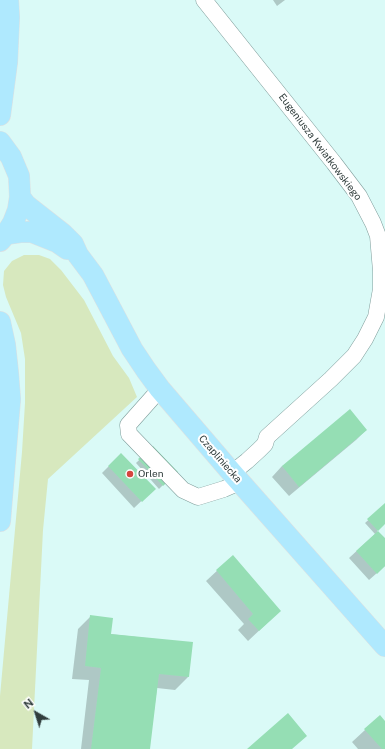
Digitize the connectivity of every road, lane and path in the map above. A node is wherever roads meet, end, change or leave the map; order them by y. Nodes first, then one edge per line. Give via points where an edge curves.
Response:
1 (8, 0) edge
2 (204, 0) edge
3 (0, 115) edge
4 (0, 142) edge
5 (20, 197) junction
6 (3, 238) edge
7 (78, 255) junction
8 (0, 322) edge
9 (160, 389) junction
10 (236, 478) junction
11 (0, 521) edge
12 (385, 646) edge

1 - 3 main road via 7,62
2 - 10 street, Eugeniusza Kwiatkowskiego via 359,196 378,236 381,271 376,317 354,356 267,437 265,444 247,461
4 - 5 main road via 11,156 19,176
5 - 6 main road via 13,223
5 - 7 main road, Czapliniecka via 26,205 73,244
6 - 7 main road, Czapliniecka via 20,232 32,232 57,242
7 - 9 main road, Czapliniecka via 93,275 132,349
8 - 11 main road via 10,398
9 - 10 main road, Czapliniecka
9 - 10 street, Eugeniusza Kwiatkowskiego via 128,425 129,434 183,490 198,497 224,489
10 - 12 main road, Czapliniecka

